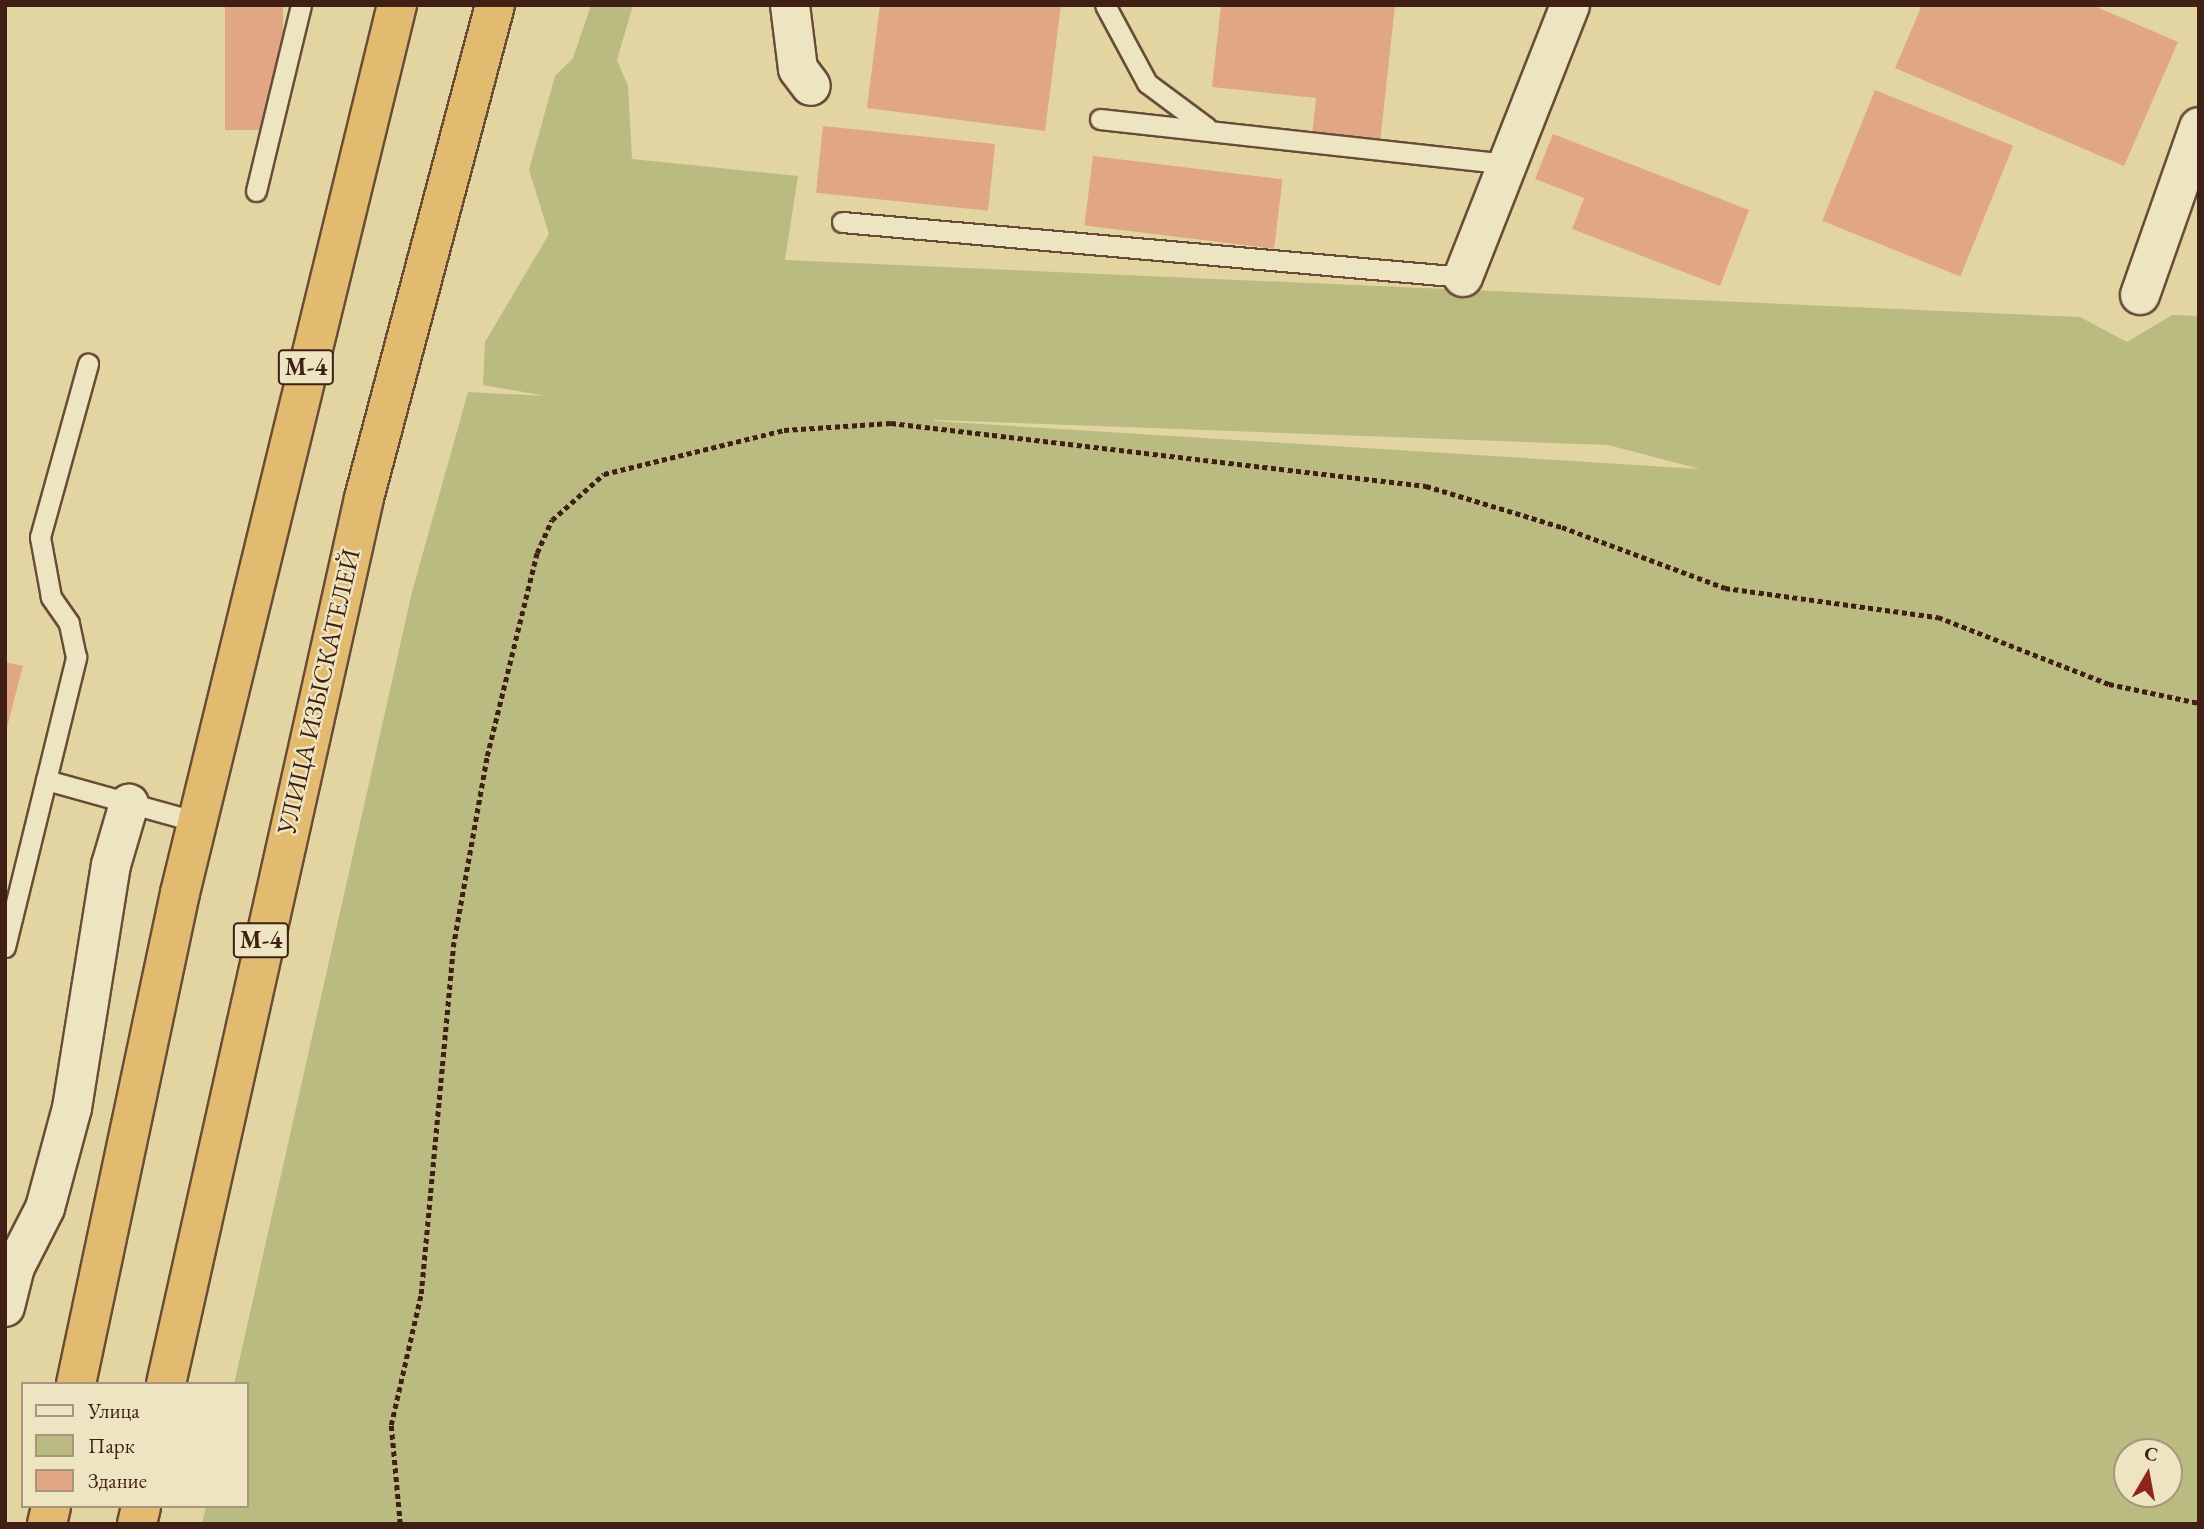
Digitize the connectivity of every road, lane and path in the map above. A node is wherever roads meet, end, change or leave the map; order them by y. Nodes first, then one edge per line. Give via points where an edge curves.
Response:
1 (302, 5) edge
2 (397, 5) edge
3 (495, 5) edge
4 (790, 5) edge
5 (1105, 5) edge
6 (1570, 5) edge
7 (811, 86) dead end
8 (1100, 120) dead end
9 (2199, 127) edge
10 (1217, 133) junction
11 (1509, 164) junction
12 (256, 191) dead end
13 (842, 222) dead end
14 (1463, 277) joint
15 (2140, 295) dead end
16 (89, 364) dead end
17 (2199, 703) edge
18 (46, 780) junction
19 (129, 804) junction
20 (197, 822) junction
21 (5, 947) edge
22 (5, 1307) edge
23 (76, 1382) edge
24 (166, 1382) edge
25 (400, 1524) edge

1 - 12 lane
2 - 20 highway, М-4
3 - 24 highway, УЛИЦА ИЗЫСКАТЕЛЕЙ / М-4 via 364,498
4 - 7 street via 798,69
5 - 10 lane via 1147,83 1173,107
6 - 11 street
8 - 10 lane
9 - 15 street
10 - 11 lane
11 - 14 street
13 - 14 lane
16 - 18 lane via 40,537 51,597 69,623 76,657
17 - 25 path via 2109,684 1938,617 1725,588 1549,522 1426,486 879,423 784,430 604,474 552,520 537,553 492,730 452,959 421,1294 391,1425
18 - 19 lane
18 - 21 lane
19 - 20 lane
19 - 22 street via 111,865 72,1108 45,1208 15,1266
20 - 23 highway, М-4

